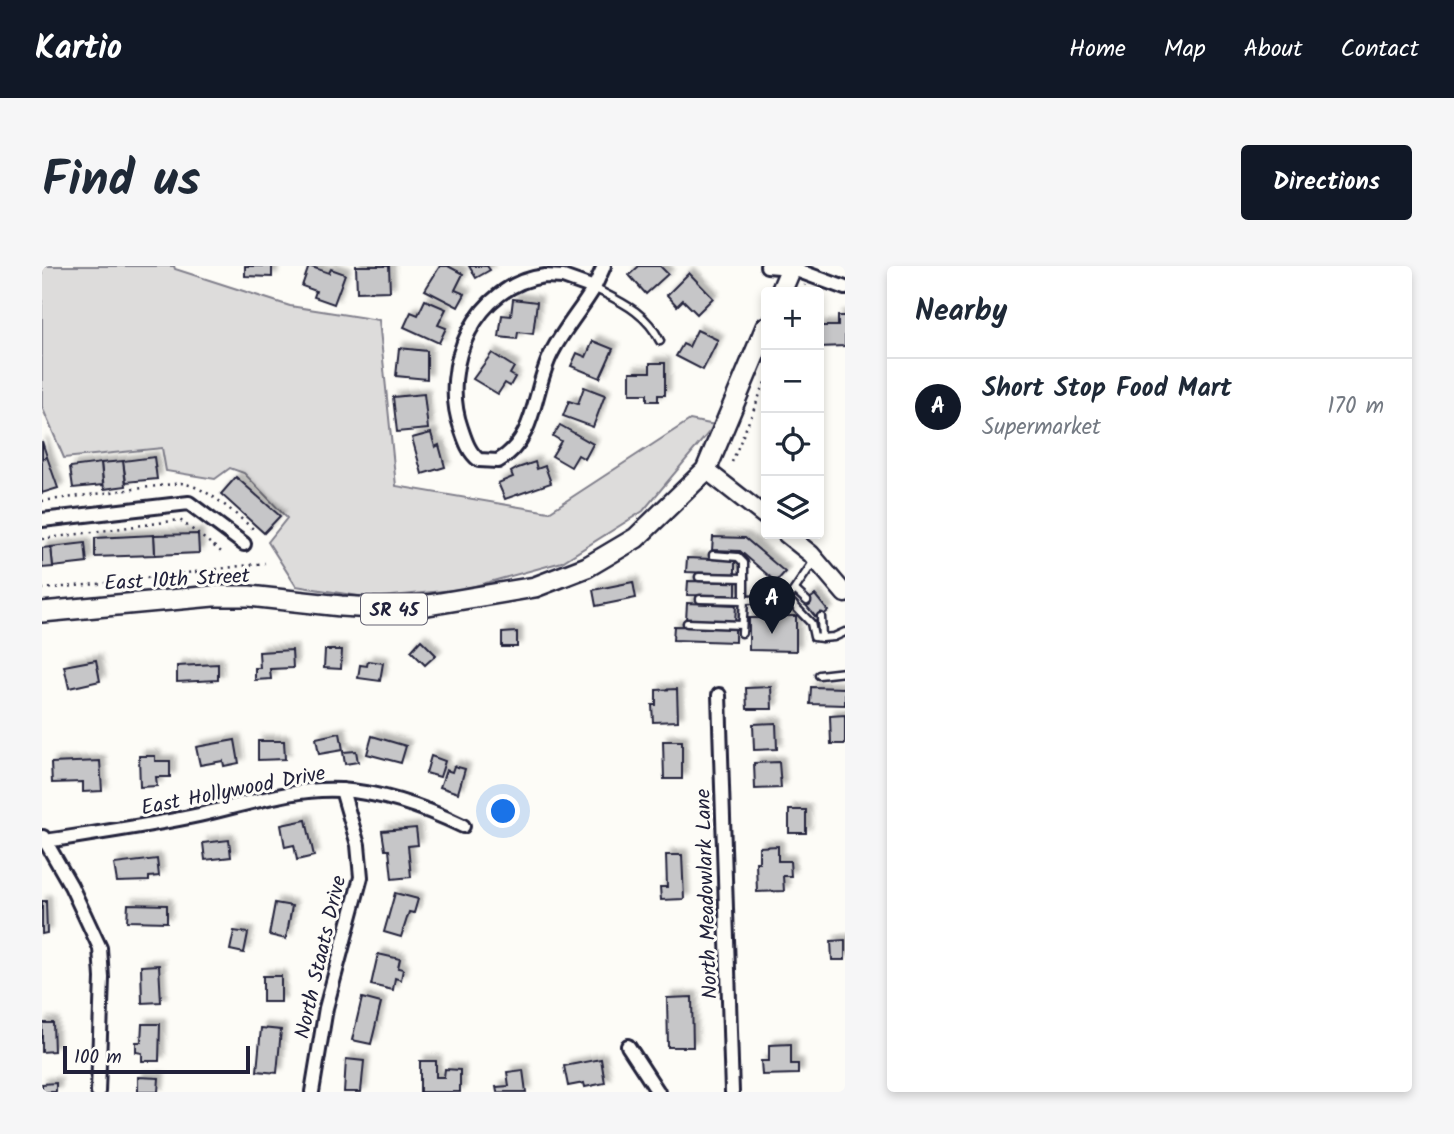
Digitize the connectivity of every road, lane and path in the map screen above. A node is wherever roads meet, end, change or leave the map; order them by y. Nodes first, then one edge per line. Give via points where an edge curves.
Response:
1 (604, 266) edge
2 (767, 266) edge
3 (791, 267) edge
4 (783, 287) edge
5 (594, 288) junction
6 (845, 288) edge
7 (761, 339) edge
8 (660, 341) dead end
9 (761, 392) edge
10 (732, 461) dead end
11 (706, 470) junction
12 (761, 513) edge
13 (42, 520) edge
14 (42, 539) edge
15 (792, 539) edge
16 (244, 544) dead end
17 (224, 554) dead end
18 (713, 555) dead end
19 (815, 559) junction
20 (265, 563) dead end
21 (699, 577) dead end
22 (744, 578) junction
23 (42, 589) edge
24 (795, 590) junction
25 (845, 594) edge
26 (700, 599) dead end
27 (789, 599) junction
28 (744, 600) junction
29 (807, 601) dead end
30 (42, 612) edge
31 (821, 617) dead end
32 (687, 623) dead end
33 (845, 632) edge
34 (822, 638) junction
35 (845, 672) edge
36 (819, 675) dead end
37 (719, 695) dead end
38 (342, 790) junction
39 (463, 826) dead end
40 (44, 838) edge
41 (628, 1046) dead end
42 (98, 1092) edge
43 (312, 1092) edge
44 (658, 1092) edge
45 (732, 1092) edge

1 - 5 street
2 - 3 street
3 - 4 main road
3 - 6 street
5 - 5 street via 551,353 533,416 519,441 498,461 479,460 464,436 454,398 459,357 482,311 509,287 533,277 563,277
5 - 8 lane via 639,313
7 - 11 main road, East 10th Street / SR 45
9 - 10 path
11 - 12 main road
11 - 30 main road, East 10th Street / SR 45 via 636,538 587,567 535,587 387,609 225,596
13 - 16 street via 189,503
14 - 17 path via 180,520
15 - 19 main road
18 - 22 lane via 738,557 744,563
19 - 24 lane
19 - 25 main road
20 - 23 path
21 - 22 lane
22 - 28 lane
24 - 27 lane
24 - 29 lane
26 - 28 lane
27 - 28 lane
27 - 34 lane via 811,622 814,637
28 - 32 lane via 742,629
31 - 34 lane
33 - 34 lane
35 - 36 lane
37 - 45 street, North Meadowlark Lane
38 - 39 street, East Hollywood Drive via 427,808
38 - 40 street, East Hollywood Drive via 316,790 152,825
38 - 43 street, North Staats Drive via 358,845 361,877 326,1008
40 - 42 street via 100,948
41 - 44 street

